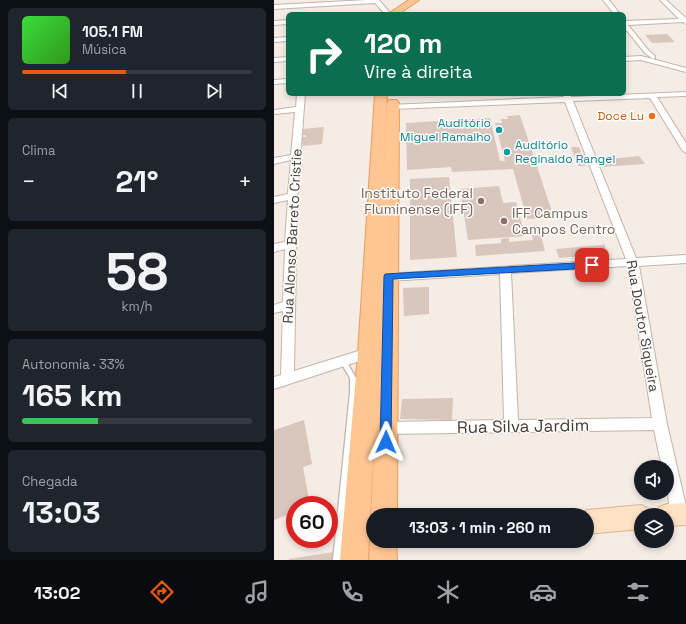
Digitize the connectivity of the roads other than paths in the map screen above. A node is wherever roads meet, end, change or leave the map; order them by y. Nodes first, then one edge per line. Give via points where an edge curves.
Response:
1 (416, 0) edge
2 (426, 0) edge
3 (606, 0) edge
4 (663, 0) edge
5 (377, 1) edge
6 (274, 7) edge
7 (386, 12) edge
8 (396, 12) edge
9 (409, 12) edge
10 (615, 12) edge
11 (685, 21) edge
12 (286, 22) edge
13 (274, 23) edge
14 (626, 23) edge
15 (626, 26) edge
16 (286, 39) edge
17 (274, 40) edge
18 (647, 56) junction
19 (286, 59) edge
20 (626, 59) edge
21 (274, 60) edge
22 (686, 65) edge
23 (686, 70) edge
24 (286, 81) edge
25 (274, 82) edge
26 (686, 94) edge
27 (626, 95) edge
28 (652, 95) junction
29 (301, 96) edge
30 (567, 96) edge
31 (390, 98) edge
32 (299, 109) junction
33 (274, 112) edge
34 (686, 150) edge
35 (295, 157) junction
36 (274, 161) edge
37 (293, 196) junction
38 (274, 200) edge
39 (290, 244) junction
40 (274, 248) edge
41 (686, 259) edge
42 (633, 263) junction
43 (505, 270) junction
44 (380, 282) junction
45 (288, 305) junction
46 (274, 309) edge
47 (368, 353) junction
48 (342, 361) junction
49 (287, 379) junction
50 (274, 383) edge
51 (660, 424) junction
52 (512, 426) junction
53 (386, 428) junction
54 (384, 508) edge
55 (678, 514) edge
56 (634, 519) edge
57 (594, 521) edge
58 (383, 548) edge
59 (337, 560) edge
60 (354, 560) edge
61 (383, 560) edge

1 - 8 main road
2 - 9 main road
3 - 10 street
4 - 11 street
5 - 6 street
5 - 7 street
11 - 14 street
12 - 13 street
15 - 18 street
16 - 17 street
18 - 20 street
18 - 22 street
18 - 23 street
19 - 21 street
24 - 25 street
26 - 28 street
27 - 28 street
28 - 34 street
29 - 32 street, Rua Alonso Barreto Cristie
30 - 31 street
30 - 42 street, Rua Doutor Siqueira
31 - 44 main road
31 - 44 main road via 375,223 379,236 379,270 382,275
32 - 33 street
32 - 35 street, Rua Alonso Barreto Cristie
35 - 36 street
35 - 37 street, Rua Alonso Barreto Cristie
37 - 38 street
37 - 39 street, Rua Alonso Barreto Cristie
39 - 40 street
39 - 45 street, Rua Alonso Barreto Cristie
41 - 42 street
42 - 43 street
42 - 51 street, Rua Doutor Siqueira
43 - 44 street
43 - 52 street
44 - 47 main road
44 - 53 main road
45 - 46 street
45 - 49 street, Rua Alonso Barreto Cristie
47 - 48 street
47 - 60 main road
48 - 49 street
48 - 59 lane via 353,378
49 - 50 street
51 - 52 street, Rua Silva Jardim
51 - 55 street, Rua Doutor Siqueira
52 - 53 street, Rua Silva Jardim
53 - 54 main road
56 - 57 main road
58 - 61 main road

